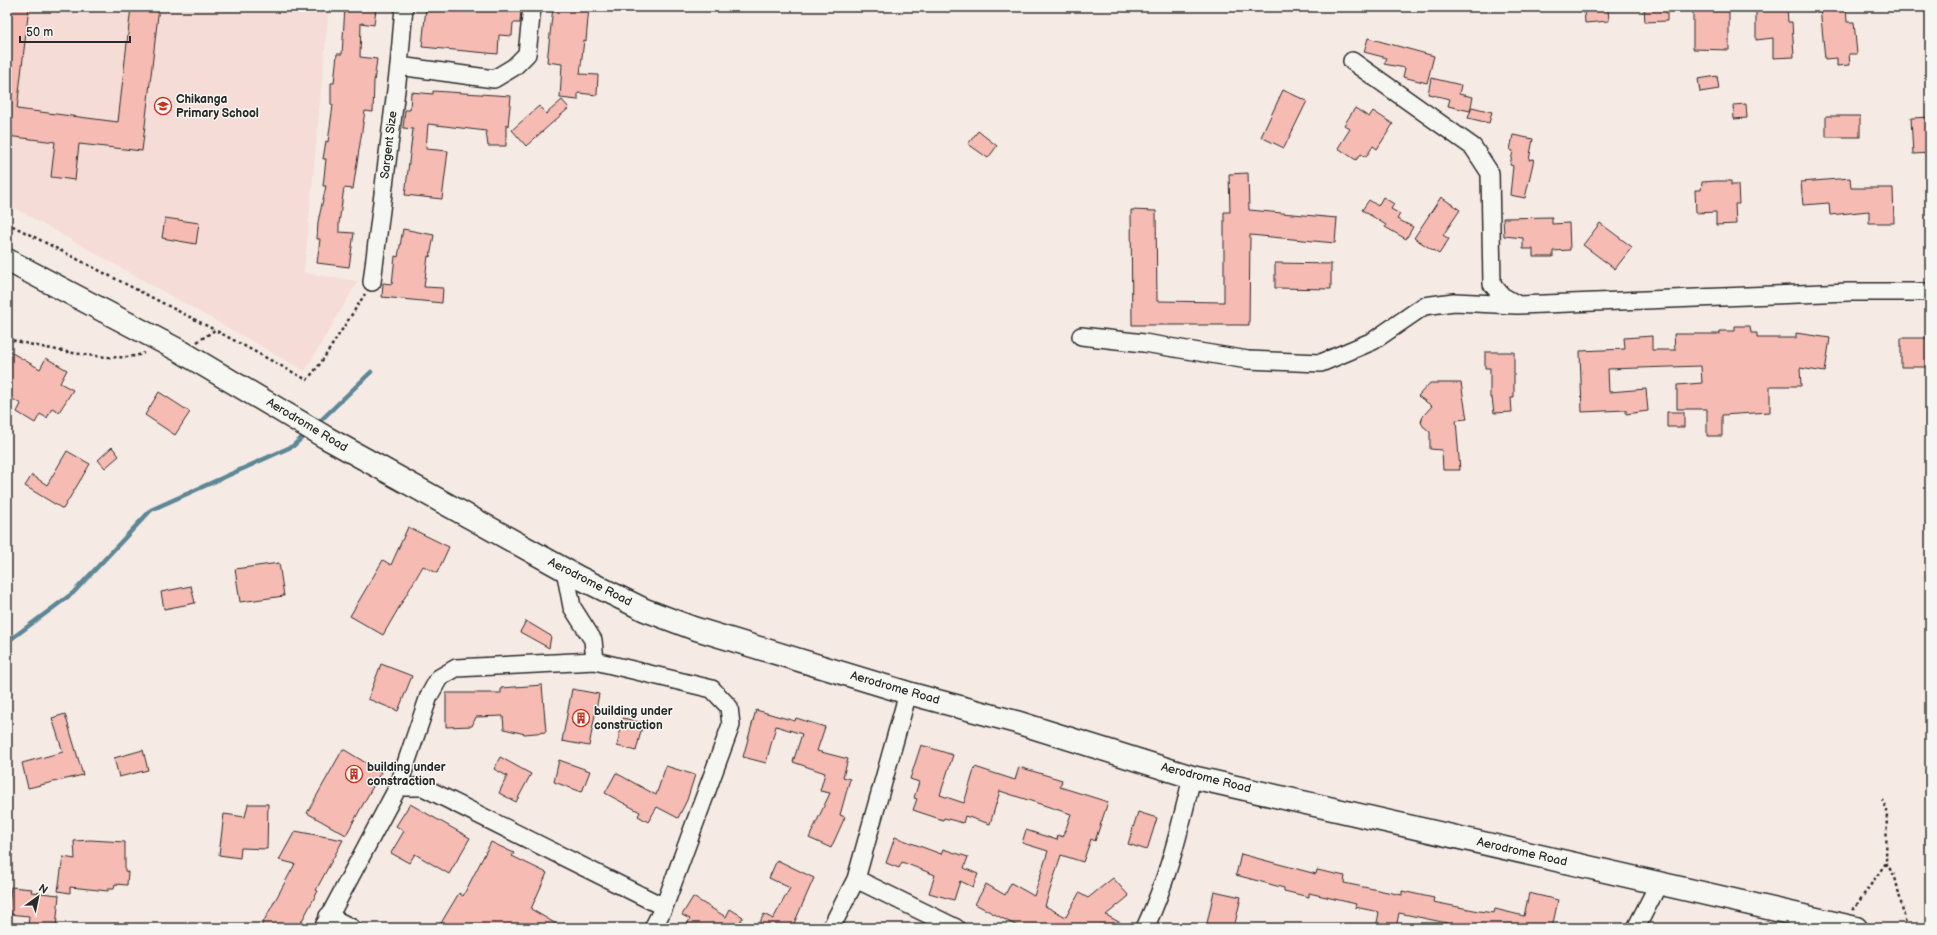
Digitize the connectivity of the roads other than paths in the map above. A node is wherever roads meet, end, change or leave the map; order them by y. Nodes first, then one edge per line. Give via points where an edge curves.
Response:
1 (404, 7) edge
2 (532, 7) edge
3 (1352, 61) dead end
4 (399, 66) junction
5 (7, 260) edge
6 (372, 282) road end
7 (1930, 292) edge
8 (1518, 305) junction
9 (1081, 336) dead end
10 (565, 570) junction
11 (595, 661) junction
12 (908, 693) junction
13 (1192, 776) junction
14 (398, 787) junction
15 (856, 879) junction
16 (1659, 884) junction
17 (664, 907) junction
18 (326, 922) edge
19 (1846, 927) edge
20 (352, 928) edge
21 (653, 928) edge
22 (831, 928) edge
23 (956, 928) edge
24 (1145, 928) edge
25 (1636, 928) edge

1 - 4 street, Sargent Size
2 - 4 street via 527,54 514,67 494,79
3 - 8 street via 1473,147 1490,173 1492,284 1502,296
4 - 6 street, Sargent Size
5 - 10 street, Aerodrome Road via 174,347 325,437
7 - 8 street
8 - 9 street via 1454,302 1424,306 1373,340 1321,363 1248,360 1144,343
10 - 11 street via 572,607 593,640
10 - 12 street, Aerodrome Road via 645,610 692,628
11 - 14 street via 456,668 439,678 429,696
11 - 17 street via 712,689 729,707 731,725
12 - 13 street, Aerodrome Road via 1016,722
12 - 15 street
13 - 16 street, Aerodrome Road
13 - 24 street via 1174,851 1157,902
14 - 17 street via 423,787
14 - 18 street
15 - 22 street
15 - 23 street
16 - 19 street, Aerodrome Road
16 - 25 street
17 - 21 street
18 - 20 street

